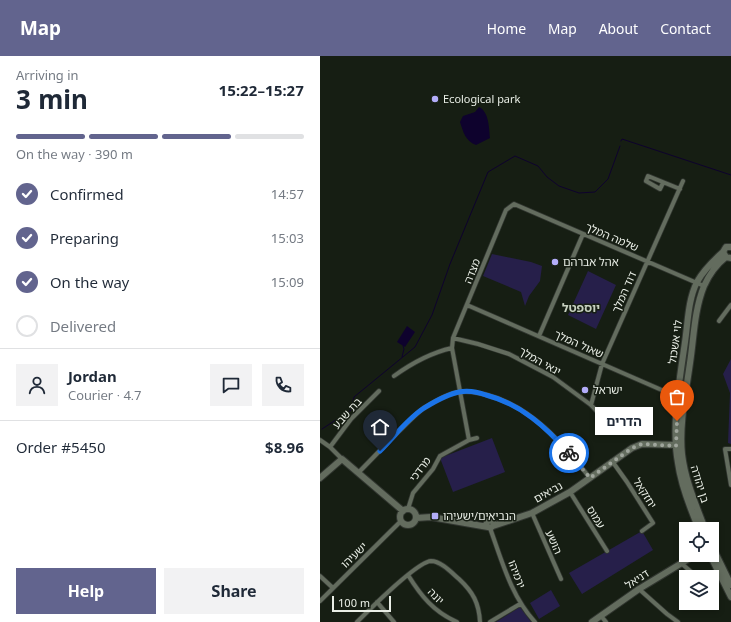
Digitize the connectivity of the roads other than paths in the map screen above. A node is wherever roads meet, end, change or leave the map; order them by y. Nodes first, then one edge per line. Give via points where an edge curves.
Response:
1 (683, 181) dead end
2 (663, 183) dead end
3 (680, 189) junction
4 (514, 204) joint
5 (583, 234) junction
6 (730, 246) edge
7 (727, 256) edge
8 (647, 261) junction
9 (697, 283) junction
10 (704, 286) junction
11 (467, 305) junction
12 (731, 305) edge
13 (719, 320) dead end
14 (539, 336) junction
15 (453, 338) junction
16 (452, 348) junction
17 (602, 364) junction
18 (394, 376) dead end
19 (379, 391) dead end
20 (460, 392) junction
21 (678, 397) junction
22 (684, 400) junction
23 (591, 405) junction
24 (606, 421) dead end
25 (477, 438) dead end
26 (320, 440) edge
27 (469, 440) junction
28 (679, 444) junction
29 (330, 447) junction
30 (731, 449) edge
31 (342, 459) junction
32 (612, 461) junction
33 (359, 472) junction
34 (320, 478) edge
35 (590, 478) junction
36 (731, 485) edge
37 (570, 492) junction
38 (405, 510) junction
39 (532, 513) junction
40 (416, 518) junction
41 (401, 521) junction
42 (696, 522) edge
43 (702, 522) edge
44 (490, 525) junction
45 (642, 530) dead end
46 (607, 551) dead end
47 (719, 560) edge
48 (684, 562) edge
49 (714, 562) edge
50 (681, 564) junction
51 (688, 570) edge
52 (408, 575) junction
53 (320, 576) edge
54 (560, 579) dead end
55 (731, 585) edge
56 (333, 588) junction
57 (639, 589) junction
58 (731, 597) edge
59 (320, 601) edge
60 (377, 602) junction
61 (520, 604) junction
62 (601, 616) junction
63 (357, 622) edge
64 (394, 622) edge
65 (457, 622) edge
66 (480, 622) edge
67 (490, 622) edge
68 (535, 622) edge
69 (592, 622) edge
70 (606, 622) edge
71 (678, 622) edge

1 - 3 street, דוד המלך
2 - 3 street
3 - 8 street, דוד המלך
4 - 5 street, שלמה המלך
4 - 11 street, מצדה via 506,210
5 - 8 street, שלמה המלך
5 - 14 street
6 - 7 street via 726,247
7 - 9 street, לוי אשכול via 714,260
7 - 10 street, לוי אשכול via 708,276
8 - 9 street, שלמה המלך
8 - 17 street, דוד המלך
9 - 10 street, שלמה המלך
9 - 21 street, לוי אשכול via 690,305
10 - 22 street, לוי אשכול via 697,305
11 - 14 street, שאול המלך
11 - 15 street, מצדה
12 - 13 street
14 - 17 street, שאול המלך
15 - 16 street, מצדה
15 - 23 street, ינאי המלך via 509,354 553,377
16 - 18 street via 424,358
16 - 20 street, מצדה
17 - 21 street, שאול המלך
17 - 23 street, דוד המלך
19 - 29 street, בת שבע via 351,419
20 - 27 street, מצדה
20 - 33 street via 423,409
20 - 35 street via 475,392 497,397 519,408 556,438
21 - 22 street, שאול המלך
21 - 28 street, לוי אשכול
22 - 28 street, לוי אשכול
23 - 24 street, ינאי המלך
25 - 27 street, מרדכי
26 - 29 street
27 - 38 street, מרדכי via 440,456 433,469 413,493
28 - 32 street, נביאים via 642,444
28 - 42 street, בן יהודה via 678,463
28 - 43 street, בן יהודה via 690,489
29 - 31 street
30 - 36 street via 725,449
31 - 33 street
31 - 34 street
32 - 35 street, נביאים
32 - 45 street, יחזקאל via 653,523
33 - 38 street
35 - 37 street, נביאים
37 - 39 street, נביאים
37 - 46 street, עמוס
38 - 40 street via 415,512
38 - 41 street via 400,516
39 - 44 street, נביאים
39 - 54 street, הושע
40 - 41 street via 413,524 408,526
40 - 44 street, נביאים via 431,517 472,525
41 - 56 street, ישעיהו
44 - 61 street, ירמיהו
47 - 55 street
48 - 50 street, דניאל
49 - 58 street
50 - 51 street
50 - 57 street, דניאל
52 - 60 street
52 - 65 street, יונה via 436,610
52 - 66 street via 426,562 435,562 442,566 464,583 476,600
53 - 56 street
56 - 59 street, ישעיהו
57 - 62 street, דניאל
57 - 71 street
60 - 63 street
60 - 64 street
61 - 67 street
61 - 68 street, ירמיהו
62 - 69 street, דניאל
62 - 70 street

